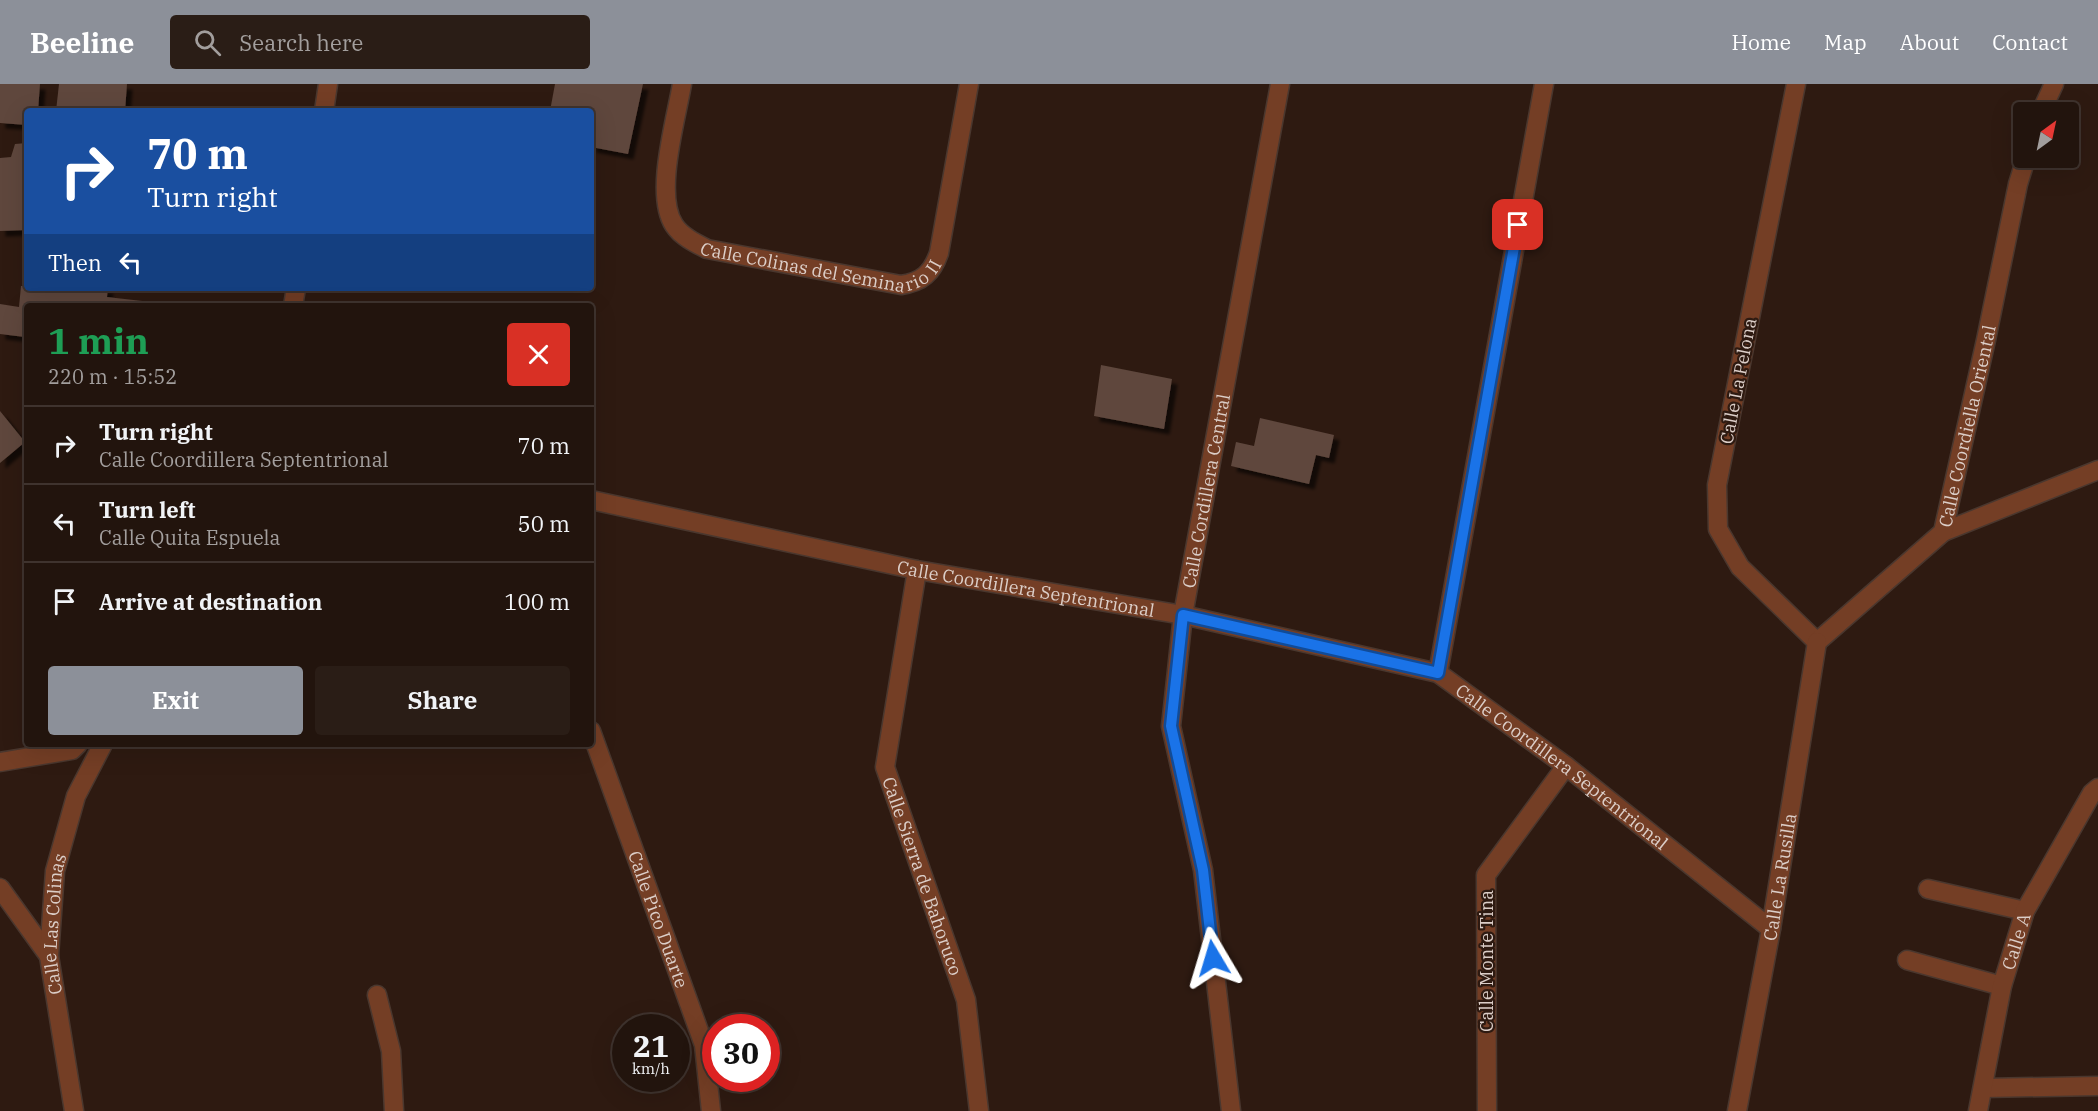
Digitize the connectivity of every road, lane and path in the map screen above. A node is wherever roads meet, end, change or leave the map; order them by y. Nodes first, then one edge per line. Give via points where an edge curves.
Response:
1 (328, 84) edge
2 (682, 84) edge
3 (969, 84) edge
4 (1280, 84) edge
5 (1544, 84) edge
6 (1796, 84) edge
7 (2054, 84) edge
8 (2046, 102) edge
9 (324, 108) edge
10 (2023, 168) edge
11 (2098, 470) edge
12 (594, 501) edge
13 (1943, 532) junction
14 (917, 570) junction
15 (1183, 615) junction
16 (1818, 642) junction
17 (1438, 673) junction
18 (594, 739) edge
19 (75, 747) edge
20 (101, 747) edge
21 (0, 762) edge
22 (1566, 766) junction
23 (2098, 788) edge
24 (0, 888) edge
25 (1928, 889) dead end
26 (2025, 911) junction
27 (1771, 929) junction
28 (50, 957) junction
29 (1907, 960) dead end
30 (2002, 986) junction
31 (377, 995) dead end
32 (2098, 1086) edge
33 (1983, 1088) junction
34 (74, 1111) edge
35 (394, 1111) edge
36 (711, 1111) edge
37 (979, 1111) edge
38 (1232, 1111) edge
39 (1487, 1111) edge
40 (1737, 1111) edge
41 (1978, 1111) edge

1 - 9 street
2 - 3 street, Calle Colinas del Seminario II via 664,190 666,209 674,226 707,249 901,285 914,283 935,266
4 - 15 street, Calle Cordillera Central
5 - 17 street
6 - 16 street, Calle La Pelona via 1717,485 1718,529 1740,567
7 - 8 street
10 - 13 street, Calle Coordiella Oriental
11 - 13 street
12 - 14 street, Calle Coordillera Septentrional
13 - 16 street, Calle Coordiella Oriental
14 - 15 street, Calle Coordillera Septentrional
14 - 37 street, Calle Sierra de Bahoruco via 885,767 966,1000
15 - 17 street, Calle Coordillera Septentrional
15 - 38 street, Calle Cordillera Central via 1171,726 1203,870
16 - 27 street, Calle La Rusilla
17 - 22 street, Calle Coordillera Septentrional
18 - 36 street, Calle Pico Duarte via 704,1045
19 - 21 street
20 - 28 street, Calle Las Colinas via 76,796 54,871
22 - 27 street, Calle Coordillera Septentrional
22 - 39 street, Calle Monte Tina via 1486,875
23 - 26 street, Calle A
24 - 28 street
25 - 26 street
26 - 30 street, Calle A
27 - 40 street, Calle La Rusilla
28 - 34 street, Calle Las Colinas
29 - 30 street
30 - 33 street, Calle A
31 - 35 street via 391,1051
32 - 33 street
33 - 41 street, Calle A

